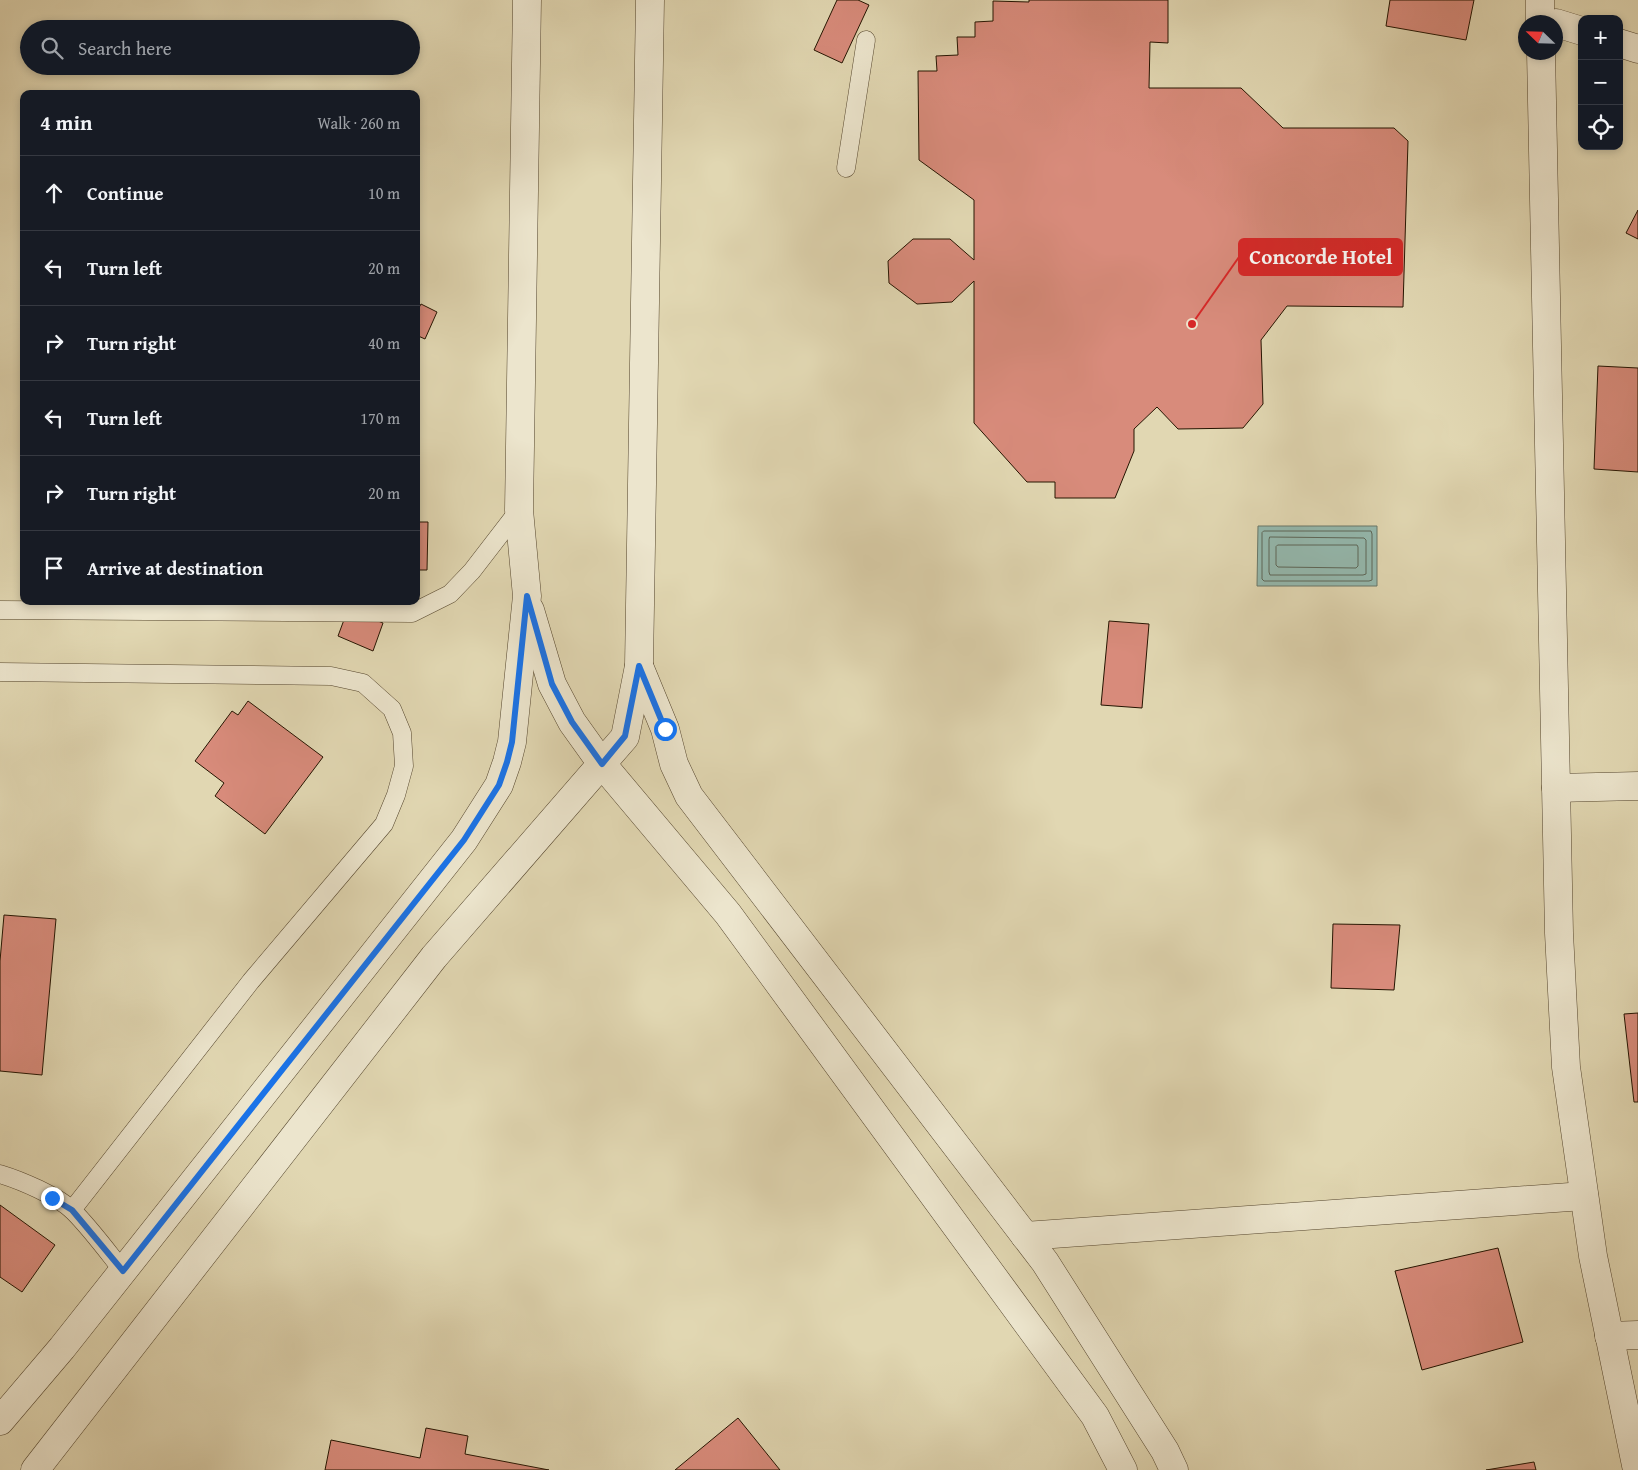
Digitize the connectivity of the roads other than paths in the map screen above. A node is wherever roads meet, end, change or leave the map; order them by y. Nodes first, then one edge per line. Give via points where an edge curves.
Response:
1 (527, 0) edge
2 (650, 0) edge
3 (1563, 24) edge
4 (1578, 30) edge
5 (866, 40) dead end
6 (1623, 44) edge
7 (1638, 49) edge
8 (1541, 60) edge
9 (846, 168) dead end
10 (519, 510) junction
11 (527, 596) junction
12 (0, 610) edge
13 (639, 666) junction
14 (0, 672) edge
15 (602, 764) junction
16 (1638, 786) edge
17 (1556, 788) junction
18 (0, 1174) edge
19 (1584, 1196) junction
20 (72, 1210) junction
21 (1025, 1236) junction
22 (123, 1271) junction
23 (1638, 1334) edge
24 (1609, 1336) junction
25 (0, 1421) edge
26 (35, 1470) edge
27 (1123, 1470) edge
28 (1174, 1470) edge
29 (1637, 1470) edge

1 - 10 street
2 - 13 street
3 - 4 street
5 - 9 lane
6 - 7 street
8 - 17 street
10 - 11 street
10 - 12 lane via 450,594 412,613
11 - 15 street via 552,684 572,722
11 - 22 street via 512,742 499,785 464,840
13 - 15 street via 625,736
13 - 21 street via 665,729 674,764 690,796
14 - 20 lane via 331,676 363,683 392,709 402,733 404,766 384,824 251,981
15 - 26 street via 434,957
15 - 27 street via 734,922 1095,1416
16 - 17 street
17 - 19 street via 1566,1067
18 - 20 lane via 16,1179
19 - 21 street
19 - 24 street
20 - 22 lane
21 - 28 street via 1046,1262
22 - 25 street
23 - 24 street
24 - 29 street

